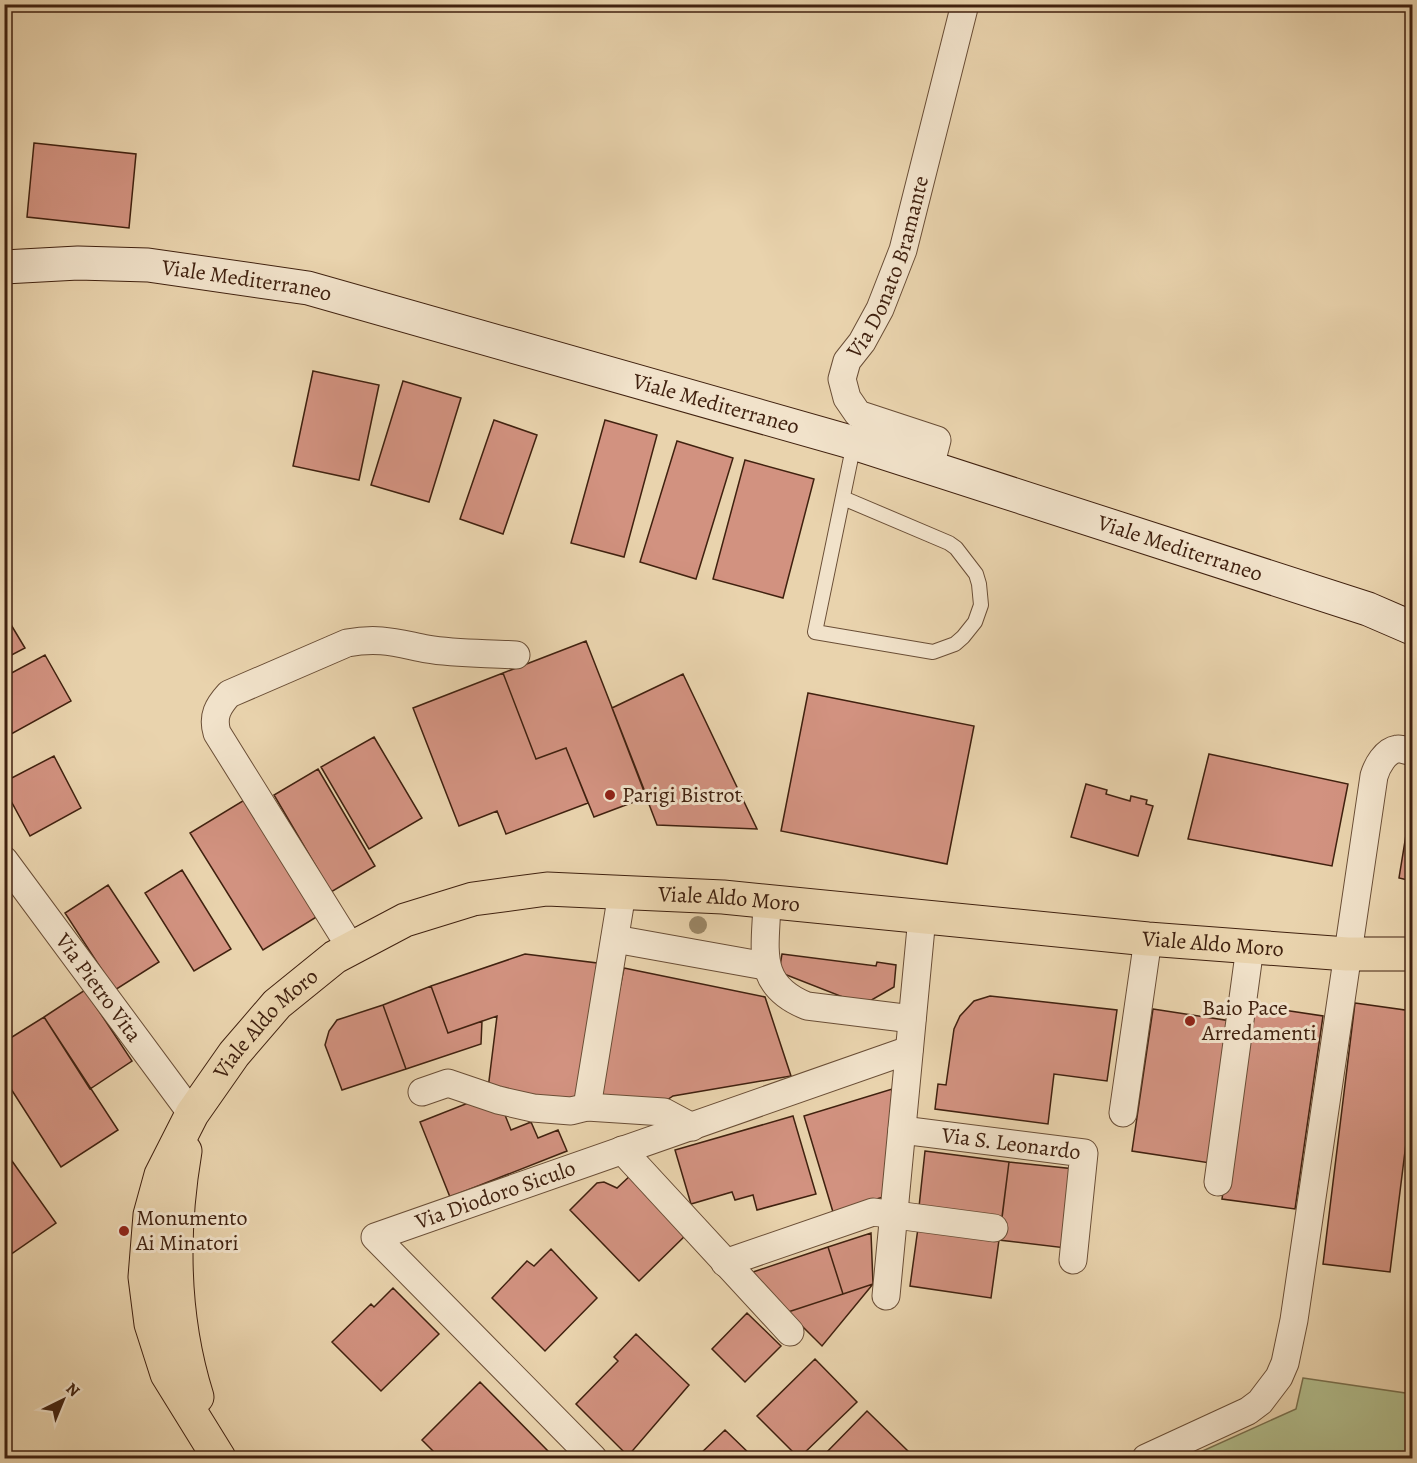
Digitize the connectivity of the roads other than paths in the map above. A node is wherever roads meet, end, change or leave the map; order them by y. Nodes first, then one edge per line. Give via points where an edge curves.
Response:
1 (965, 4) edge
2 (4, 267) edge
3 (854, 443) junction
4 (930, 467) junction
5 (843, 498) junction
6 (1413, 628) edge
7 (516, 655) dead end
8 (1413, 752) edge
9 (4, 860) edge
10 (622, 893) junction
11 (767, 902) junction
12 (922, 917) junction
13 (615, 939) junction
14 (1148, 939) junction
15 (1250, 947) junction
16 (351, 948) junction
17 (1347, 954) junction
18 (1413, 954) edge
19 (765, 966) junction
20 (912, 1019) junction
21 (909, 1050) junction
22 (422, 1092) dead end
23 (587, 1107) junction
24 (1123, 1113) dead end
25 (192, 1114) junction
26 (692, 1126) junction
27 (902, 1130) junction
28 (622, 1150) junction
29 (1218, 1182) dead end
30 (894, 1214) junction
31 (994, 1228) dead end
32 (1072, 1260) dead end
33 (725, 1263) junction
34 (886, 1296) dead end
35 (790, 1332) dead end
36 (215, 1450) edge
37 (1148, 1457) edge
38 (593, 1458) edge

1 - 4 street, Via Donato Bramante via 903,250 880,309 848,361 842,379 847,398 858,414 937,440
2 - 3 street, Viale Mediterraneo via 148,265 308,288
3 - 4 street, Viale Mediterraneo
3 - 5 lane
4 - 6 street, Viale Mediterraneo via 1368,609
5 - 5 lane via 949,543 970,565 979,584 981,605 970,629 955,644 933,652 815,632
7 - 16 street via 363,640 229,694 221,703 214,722 217,733
8 - 17 street via 1397,749 1376,767
9 - 25 street, Via Pietro Vita
10 - 11 main road, Viale Aldo Moro
10 - 13 street
10 - 16 main road, Viale Aldo Moro via 547,890 472,899 405,920
11 - 12 main road, Viale Aldo Moro
11 - 19 street
12 - 14 main road, Viale Aldo Moro
12 - 20 street
13 - 19 street
13 - 23 street
14 - 15 main road, Viale Aldo Moro
14 - 24 street
15 - 17 main road, Viale Aldo Moro
15 - 29 street
16 - 25 main road, Viale Aldo Moro via 277,1004 234,1054
17 - 18 main road, Viale Aldo Moro
17 - 37 street via 1285,1363 1269,1391 1248,1411
19 - 20 street via 782,993 807,1006
20 - 21 street
21 - 26 street, Via Diodoro Siculo
21 - 27 street
22 - 23 street via 448,1083 534,1108 571,1111
23 - 26 street via 664,1112
25 - 36 main road, Viale Aldo Moro via 180,1184 175,1267 186,1363
26 - 28 street, Via Diodoro Siculo
27 - 30 street
27 - 32 street, Via S. Leonardo via 1084,1153
28 - 33 street
28 - 38 street, Via Diodoro Siculo via 375,1237
30 - 31 street
30 - 33 street via 873,1212
30 - 34 street
33 - 35 street

